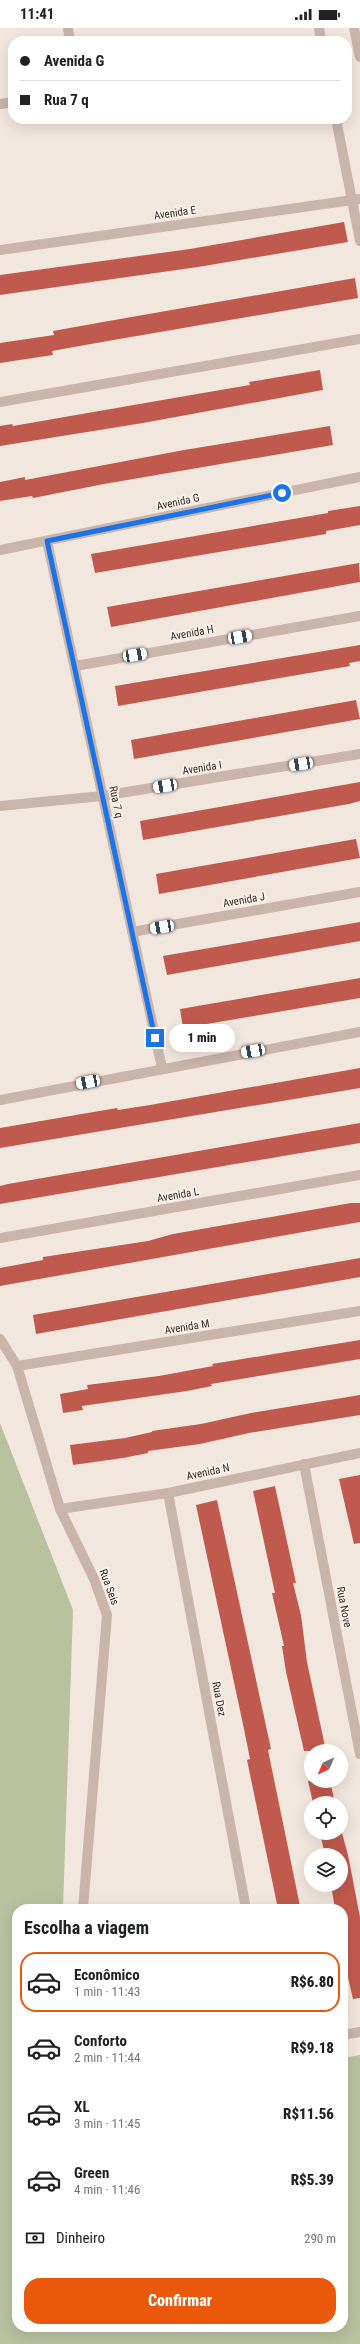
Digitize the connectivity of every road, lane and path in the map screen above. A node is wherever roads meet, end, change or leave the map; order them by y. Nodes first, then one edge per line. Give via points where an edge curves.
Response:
1 (354, 28) edge
2 (360, 56) edge
3 (337, 124) edge
4 (356, 200) edge
5 (360, 241) edge
6 (0, 250) edge
7 (360, 339) edge
8 (0, 402) edge
9 (360, 477) edge
10 (47, 541) junction
11 (0, 550) edge
12 (360, 616) edge
13 (75, 666) junction
14 (360, 754) edge
15 (102, 796) junction
16 (0, 806) edge
17 (360, 892) edge
18 (132, 932) junction
19 (360, 1032) edge
20 (162, 1068) junction
21 (0, 1100) edge
22 (360, 1175) edge
23 (0, 1238) edge
24 (360, 1311) edge
25 (0, 1340) edge
26 (17, 1366) junction
27 (360, 1453) edge
28 (304, 1464) junction
29 (168, 1493) junction
30 (60, 1509) junction
31 (360, 1754) edge
32 (83, 1904) edge
33 (245, 1904) edge
34 (360, 2032) edge
35 (348, 2034) edge

1 - 2 street
3 - 4 street
4 - 5 street
4 - 6 street, Avenida E
7 - 8 street
9 - 10 street, Avenida G
10 - 11 street, Avenida G
10 - 13 street, Rua 7 q
12 - 13 street, Avenida H
13 - 15 street, Rua 7 q
14 - 15 street, Avenida I
15 - 16 street, Avenida I
15 - 18 street, Rua 7 q
17 - 18 street, Avenida J
18 - 20 street, Rua 7 q
19 - 20 street
20 - 21 street
22 - 23 street, Avenida L
24 - 26 street, Avenida M
25 - 26 street, Rua Seis
26 - 30 street, Rua Seis
27 - 28 street, Avenida N
28 - 29 street, Avenida N
28 - 31 street, Rua Nove
29 - 30 street, Avenida N
29 - 33 street, Rua Dez
30 - 32 street, Rua Seis via 94,1579 107,1615
34 - 35 street

